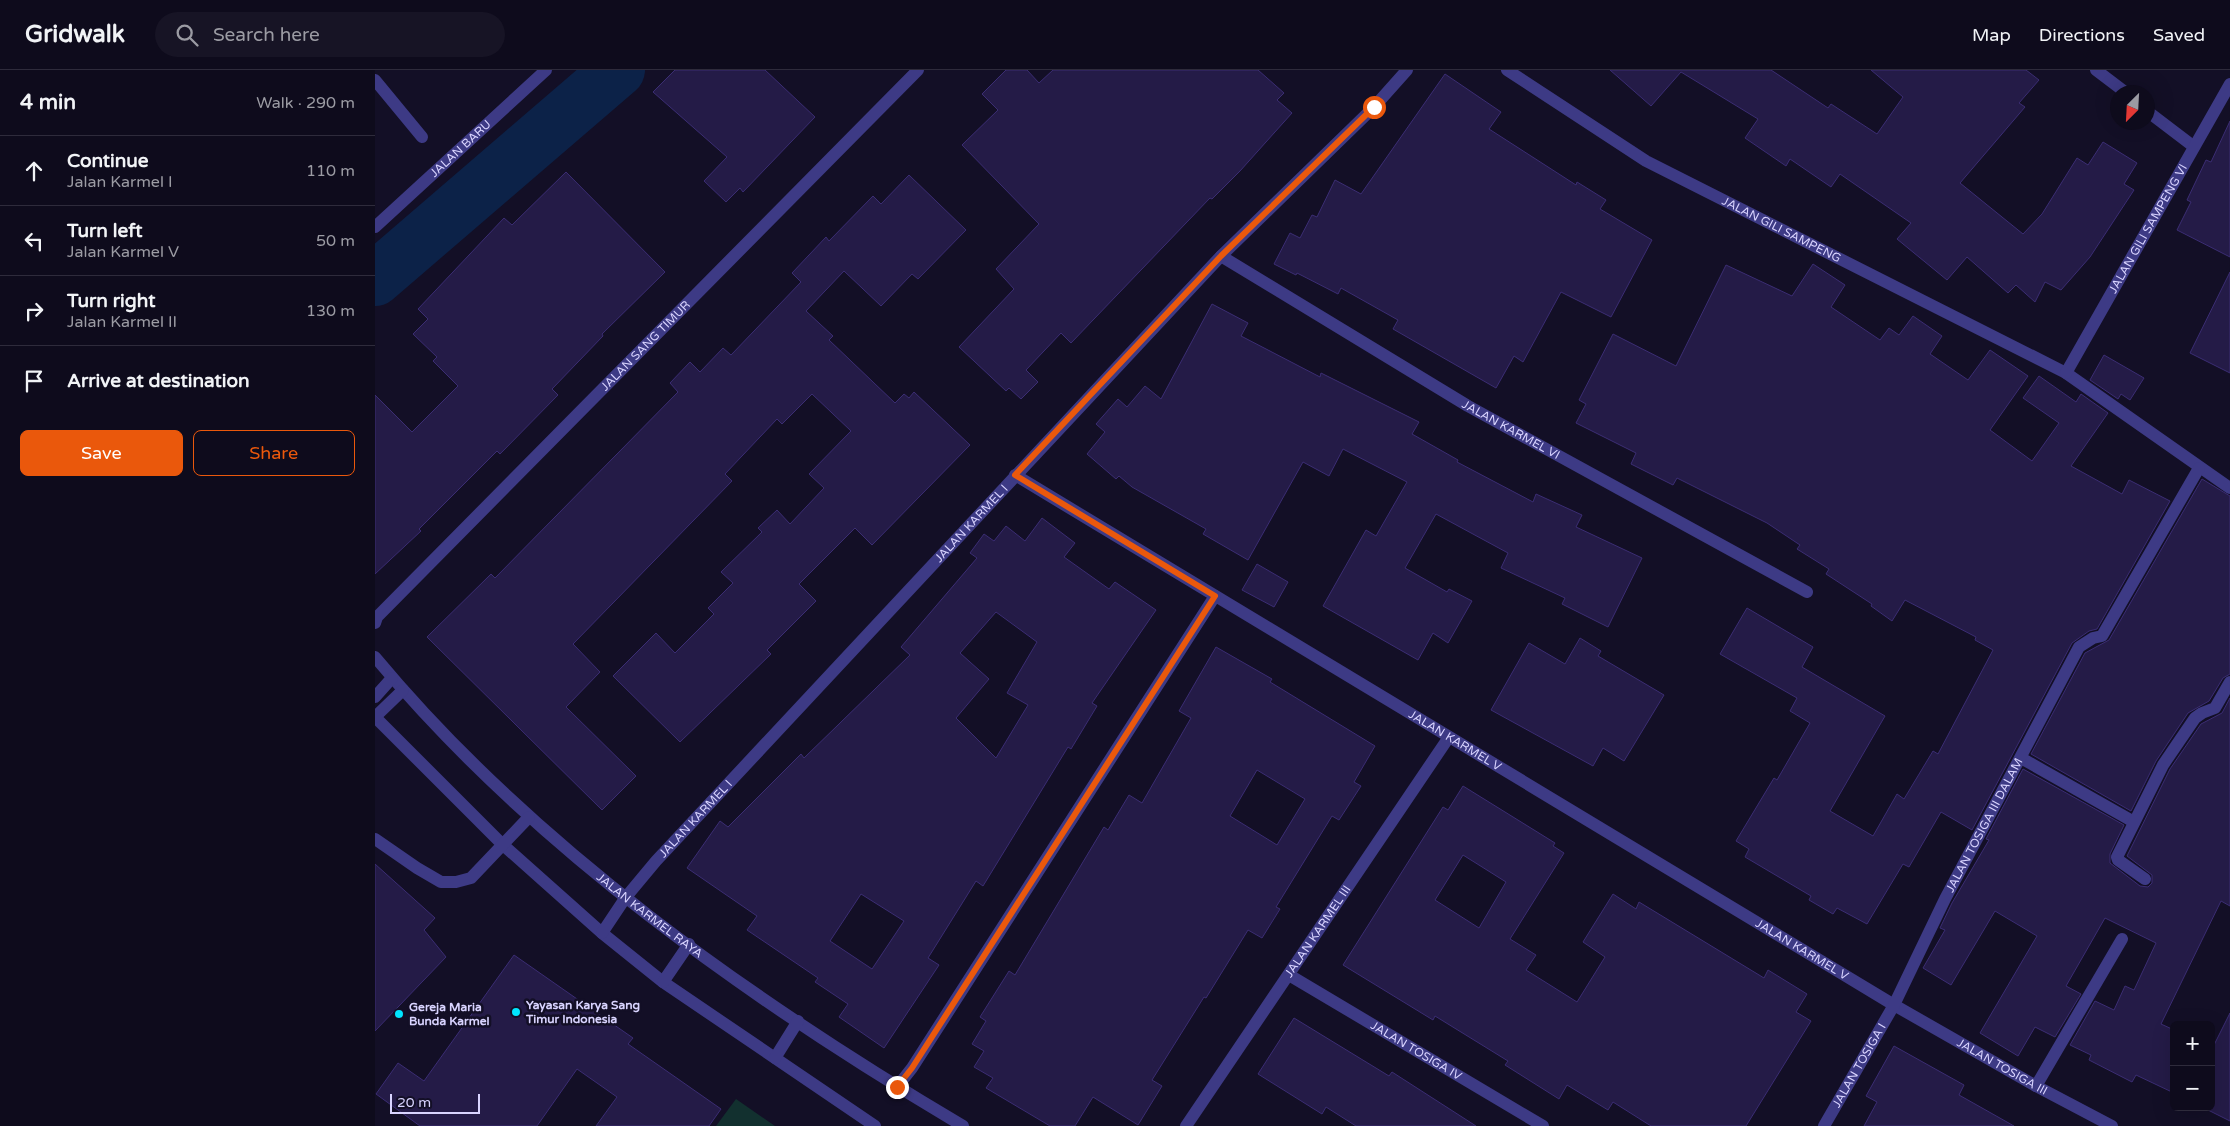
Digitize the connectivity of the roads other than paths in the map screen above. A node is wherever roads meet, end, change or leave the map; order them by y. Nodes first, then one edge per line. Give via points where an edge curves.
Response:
1 (546, 70) edge
2 (918, 70) edge
3 (1407, 70) edge
4 (1507, 70) edge
5 (2096, 70) edge
6 (375, 80) edge
7 (2230, 84) edge
8 (2116, 85) edge
9 (2155, 117) edge
10 (422, 136) dead end
11 (2193, 146) junction
12 (375, 227) edge
13 (1221, 256) junction
14 (2065, 373) junction
15 (2199, 468) junction
16 (1015, 475) junction
17 (2230, 488) edge
18 (1807, 592) dead end
19 (1215, 596) junction
20 (375, 623) edge
21 (375, 658) edge
22 (393, 678) junction
23 (2230, 682) edge
24 (403, 690) junction
25 (375, 697) edge
26 (375, 717) edge
27 (1449, 737) junction
28 (2021, 758) junction
29 (529, 817) junction
30 (2134, 822) junction
31 (375, 839) edge
32 (503, 844) junction
33 (2145, 879) dead end
34 (626, 896) junction
35 (602, 933) junction
36 (2122, 939) dead end
37 (689, 944) junction
38 (1289, 975) junction
39 (663, 982) junction
40 (1894, 1005) junction
41 (797, 1021) junction
42 (775, 1058) junction
43 (2036, 1086) junction
44 (897, 1087) junction
45 (871, 1125) edge
46 (963, 1126) edge
47 (1186, 1126) edge
48 (1543, 1126) edge
49 (1824, 1126) edge
50 (2112, 1126) edge

1 - 12 street, JALAN BARU
2 - 20 street, JALAN SANG TIMUR via 377,617
3 - 13 street, JALAN KARMEL I via 1374,107
4 - 14 street, JALAN GILI SAMPENG via 1646,161
5 - 8 street
6 - 10 street
7 - 11 street, JALAN GILI SAMPENG VI
9 - 11 street
11 - 14 street, JALAN GILI SAMPENG VI
13 - 16 street, JALAN KARMEL I
13 - 18 street, JALAN KARMEL VI via 1468,406
14 - 15 street, JALAN GILI SAMPENG
15 - 17 street, JALAN GILI SAMPENG
15 - 28 street, JALAN TOSIGA III DALAM via 2102,636 2079,647
16 - 19 street, JALAN KARMEL V
16 - 34 street, JALAN KARMEL I
19 - 27 street, JALAN KARMEL V
19 - 44 street
21 - 22 street, JALAN KARMEL RAYA
22 - 24 street, JALAN KARMEL RAYA
22 - 25 street
23 - 30 street via 2215,708 2195,718 2168,757
24 - 26 street
24 - 29 street, JALAN KARMEL RAYA
26 - 32 street
27 - 38 street, JALAN KARMEL III
27 - 40 street, JALAN KARMEL V
28 - 30 street
28 - 40 street, JALAN TOSIGA III DALAM via 1945,899
29 - 32 street
29 - 34 street, JALAN KARMEL RAYA
30 - 33 street via 2117,857
31 - 32 street via 441,882 471,878
32 - 35 street
34 - 35 street, JALAN KARMEL I
34 - 37 street, JALAN KARMEL RAYA
35 - 39 street
36 - 43 street
37 - 39 street
37 - 41 street, JALAN KARMEL RAYA
38 - 47 street, JALAN KARMEL III
38 - 48 street, JALAN TOSIGA IV
39 - 42 street
40 - 43 street, JALAN TOSIGA III
40 - 49 street, JALAN TOSIGA I
41 - 42 street
41 - 44 street, JALAN KARMEL RAYA
42 - 45 street
43 - 50 street, JALAN TOSIGA III
44 - 46 street, JALAN KARMEL RAYA

